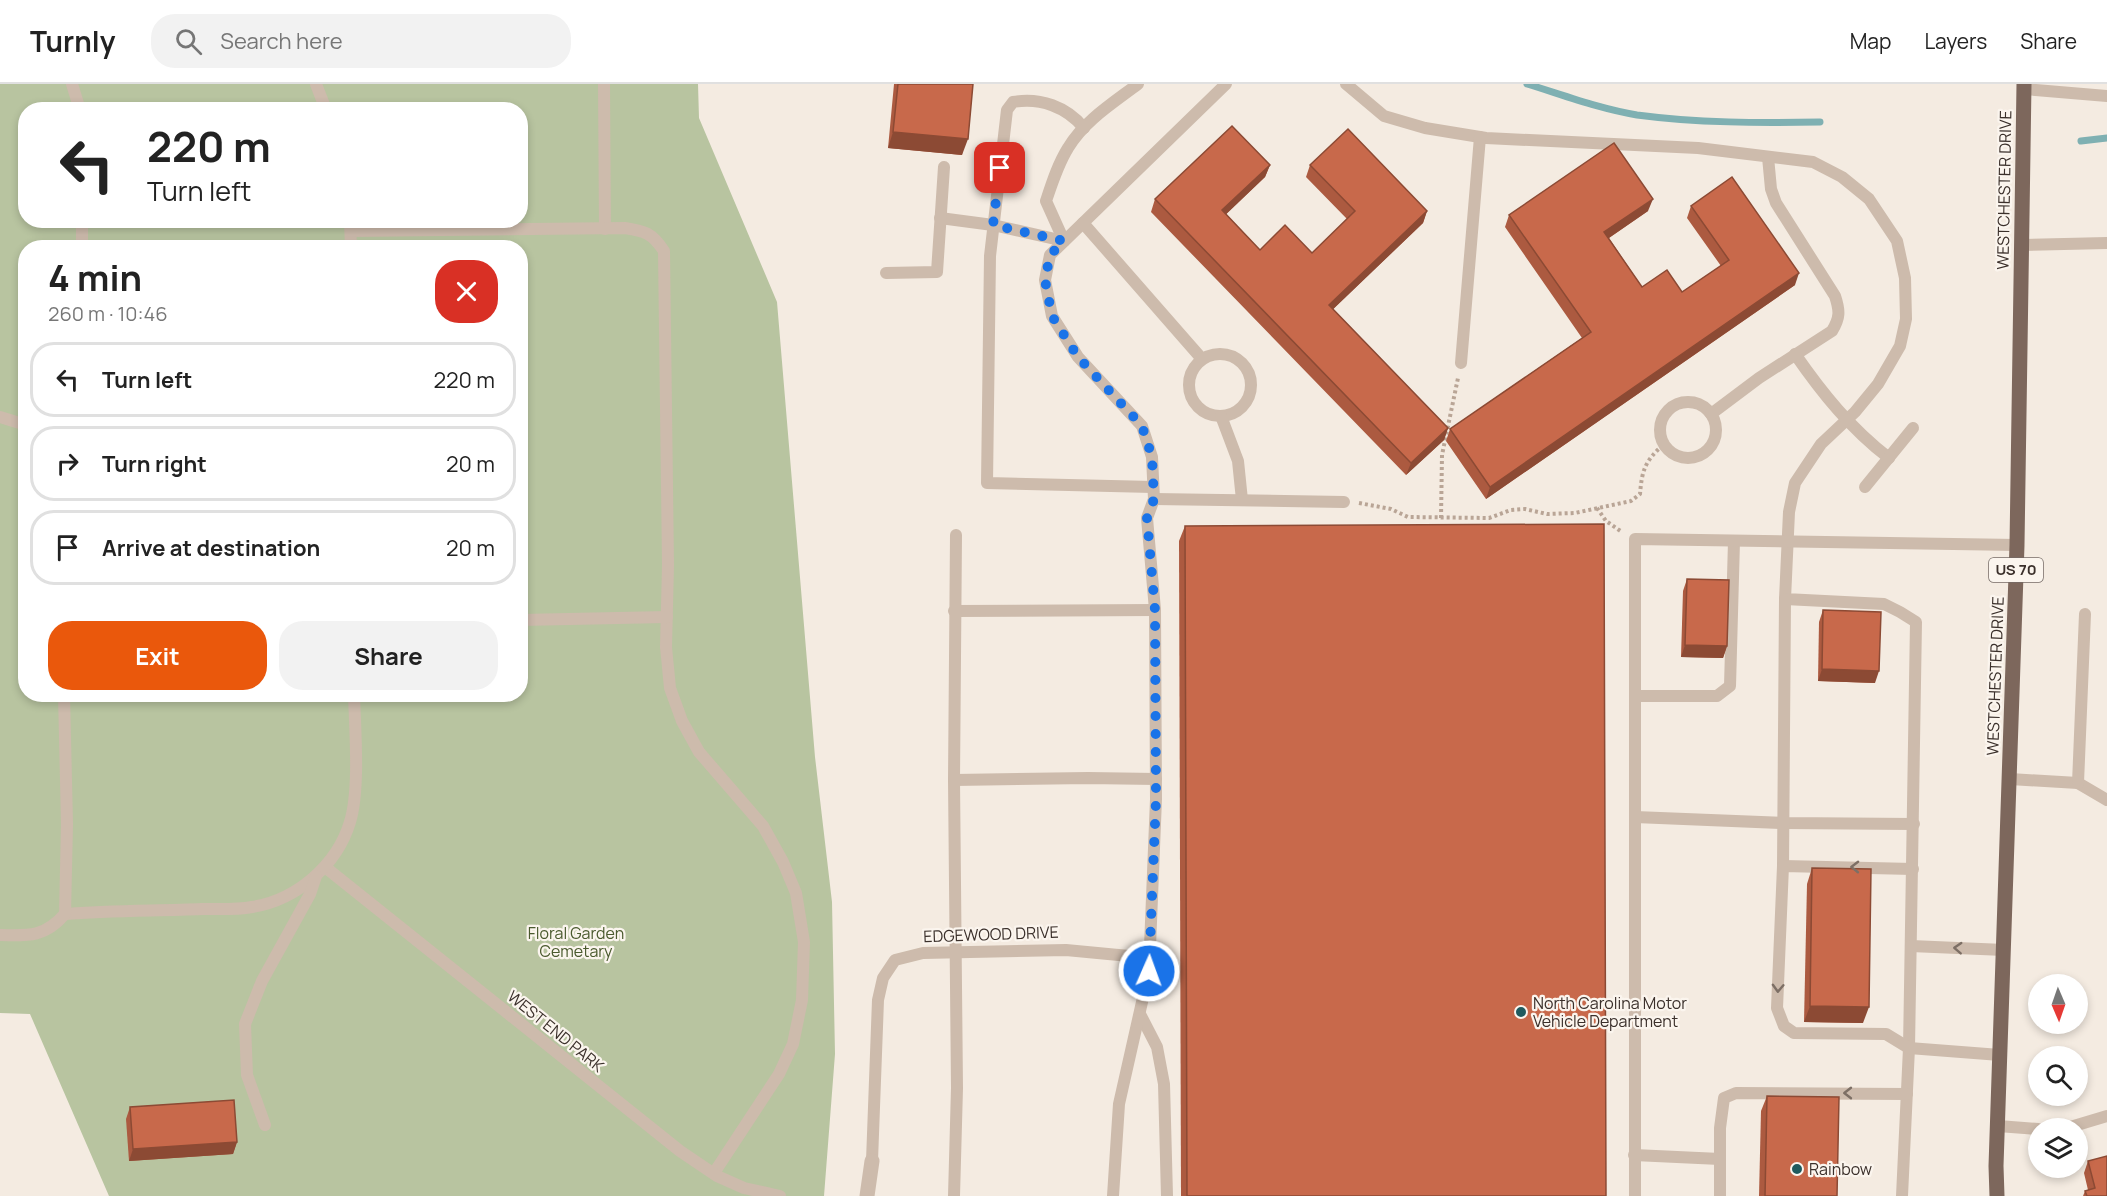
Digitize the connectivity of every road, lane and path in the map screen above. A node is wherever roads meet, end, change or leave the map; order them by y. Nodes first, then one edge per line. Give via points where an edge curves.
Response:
1 (72, 84) edge
2 (316, 84) edge
3 (604, 84) edge
4 (1138, 84) edge
5 (1226, 84) edge
6 (1346, 84) edge
7 (2024, 86) edge
8 (2105, 92) edge
9 (78, 102) edge
10 (323, 102) edge
11 (1084, 128) junction
12 (1480, 137) junction
13 (1768, 157) junction
14 (944, 167) dead end
15 (940, 218) junction
16 (1083, 223) junction
17 (993, 225) junction
18 (520, 228) edge
19 (605, 229) junction
20 (1064, 241) junction
21 (2107, 243) edge
22 (2021, 245) junction
23 (886, 273) dead end
24 (1795, 354) junction
25 (1202, 359) junction
26 (1461, 363) joint
27 (1712, 414) junction
28 (1221, 416) junction
29 (0, 417) edge
30 (1847, 419) junction
31 (18, 423) edge
32 (1913, 428) dead end
33 (1664, 445) junction
34 (1889, 458) junction
35 (1865, 488) dead end
36 (1153, 493) junction
37 (1242, 500) junction
38 (1344, 502) joint
39 (1597, 508) junction
40 (1441, 518) junction
41 (956, 535) dead end
42 (1635, 539) junction
43 (1734, 541) junction
44 (1788, 542) junction
45 (2017, 545) junction
46 (1785, 599) junction
47 (1155, 610) junction
48 (954, 611) junction
49 (2085, 614) dead end
50 (667, 617) junction
51 (528, 620) edge
52 (1635, 696) junction
53 (64, 702) edge
54 (354, 702) edge
55 (1156, 779) junction
56 (2010, 779) junction
57 (954, 780) junction
58 (2078, 783) junction
59 (2107, 800) edge
60 (1635, 818) junction
61 (1783, 823) junction
62 (1914, 824) junction
63 (1782, 866) junction
64 (1913, 869) junction
65 (321, 871) junction
66 (65, 914) junction
67 (0, 935) edge
68 (1911, 946) junction
69 (2004, 950) junction
70 (955, 952) junction
71 (1150, 958) junction
72 (1140, 1014) junction
73 (1909, 1048) junction
74 (2000, 1055) junction
75 (1907, 1094) junction
76 (2107, 1116) edge
77 (2088, 1122) edge
78 (265, 1125) dead end
79 (1998, 1126) junction
80 (2028, 1128) edge
81 (1634, 1155) junction
82 (1720, 1159) junction
83 (872, 1161) joint
84 (714, 1173) junction
85 (780, 1196) edge
86 (867, 1196) edge
87 (954, 1196) edge
88 (1113, 1196) edge
89 (1167, 1196) edge
90 (1635, 1196) edge
91 (1720, 1196) edge
92 (1902, 1196) edge
93 (1997, 1196) edge

1 - 9 lane
2 - 10 lane
3 - 19 lane
4 - 11 lane
5 - 16 lane
6 - 12 lane via 1384,116
7 - 8 lane
7 - 22 main road, WESTCHESTER DRIVE / US 70
11 - 17 lane via 1055,105 1013,102 1007,110
11 - 20 lane via 1068,147 1046,201
12 - 13 lane via 1698,148
12 - 26 lane
13 - 24 lane via 1776,203 1835,296 1839,310 1832,331
13 - 30 lane via 1813,162 1842,177 1869,199 1897,241 1906,298 1900,346 1878,384
14 - 15 lane
15 - 17 lane
15 - 23 lane via 937,272
16 - 20 lane
16 - 25 lane
17 - 20 lane
17 - 36 lane via 987,483
18 - 19 lane
19 - 50 lane via 644,231 664,251
20 - 36 lane via 1050,255 1045,280 1052,316 1078,357 1142,426 1152,457
21 - 22 lane
22 - 45 main road, WESTCHESTER DRIVE / US 70
24 - 27 lane
24 - 30 lane via 1823,394
25 - 28 lane via 1190,375 1190,394 1202,410
25 - 28 lane via 1222,353 1248,370 1251,380 1247,400 1231,414
26 - 40 path via 1442,455
27 - 33 lane via 1696,403 1676,404 1659,427
27 - 33 lane via 1717,431 1704,454 1677,457
28 - 37 lane via 1238,461
29 - 31 lane
30 - 34 lane
30 - 44 lane via 1821,444 1795,483
32 - 34 lane
33 - 39 path via 1651,456 1642,474 1640,494 1631,501
34 - 35 lane
36 - 37 lane
36 - 47 lane via 1147,518
37 - 38 lane
38 - 40 path via 1391,509 1408,517
39 - 40 path via 1547,514 1525,509 1489,518
39 - 42 path via 1606,521
41 - 48 lane
42 - 43 lane
42 - 52 lane
43 - 44 lane
43 - 52 lane via 1730,686 1717,696
44 - 45 lane
44 - 46 lane
45 - 56 main road, WESTCHESTER DRIVE / US 70
46 - 61 lane
46 - 62 lane via 1884,604 1916,622
47 - 48 lane
47 - 55 lane
48 - 57 lane
49 - 58 lane
50 - 51 lane
50 - 84 lane via 670,688 682,721 699,752 763,826 783,862 796,893 804,942 802,1000 793,1044 779,1074
52 - 60 lane
53 - 66 lane
54 - 65 lane via 354,794 350,821 341,844
55 - 57 lane
55 - 71 lane
56 - 58 lane
56 - 69 main road, WESTCHESTER DRIVE / US 70
57 - 70 lane
58 - 59 lane
60 - 61 lane
60 - 81 lane
61 - 62 lane
61 - 63 lane
62 - 64 lane
64 -> 63 lane
63 -> 73 lane via 1777,1008 1784,1026 1794,1033 1886,1034
64 - 68 lane
65 - 66 lane via 278,900 252,907
65 - 78 lane via 262,981 245,1024 247,1075
65 - 84 lane, WEST END PARK via 680,1151
66 - 67 lane via 54,926 32,936
69 -> 68 lane
68 - 73 lane
69 - 74 main road, WESTCHESTER DRIVE / US 70
70 - 71 lane, EDGEWOOD DRIVE via 1066,950
70 - 83 lane, EDGEWOOD DRIVE via 923,953 895,960 883,978 878,1000
70 - 87 lane
71 - 72 lane
72 - 88 lane via 1119,1104
72 - 89 lane via 1157,1047 1164,1084
73 - 74 lane
73 - 75 lane
74 - 79 main road, WESTCHESTER DRIVE / US 70
75 -> 82 lane via 1736,1093 1724,1098
75 - 92 lane
76 - 77 lane
79 - 80 lane
79 - 93 main road, WESTCHESTER DRIVE / US 70
81 - 82 lane
81 - 90 lane
82 - 91 lane
83 - 86 street, EDGEWOOD DRIVE
84 - 85 lane, WEST END PARK via 744,1188

